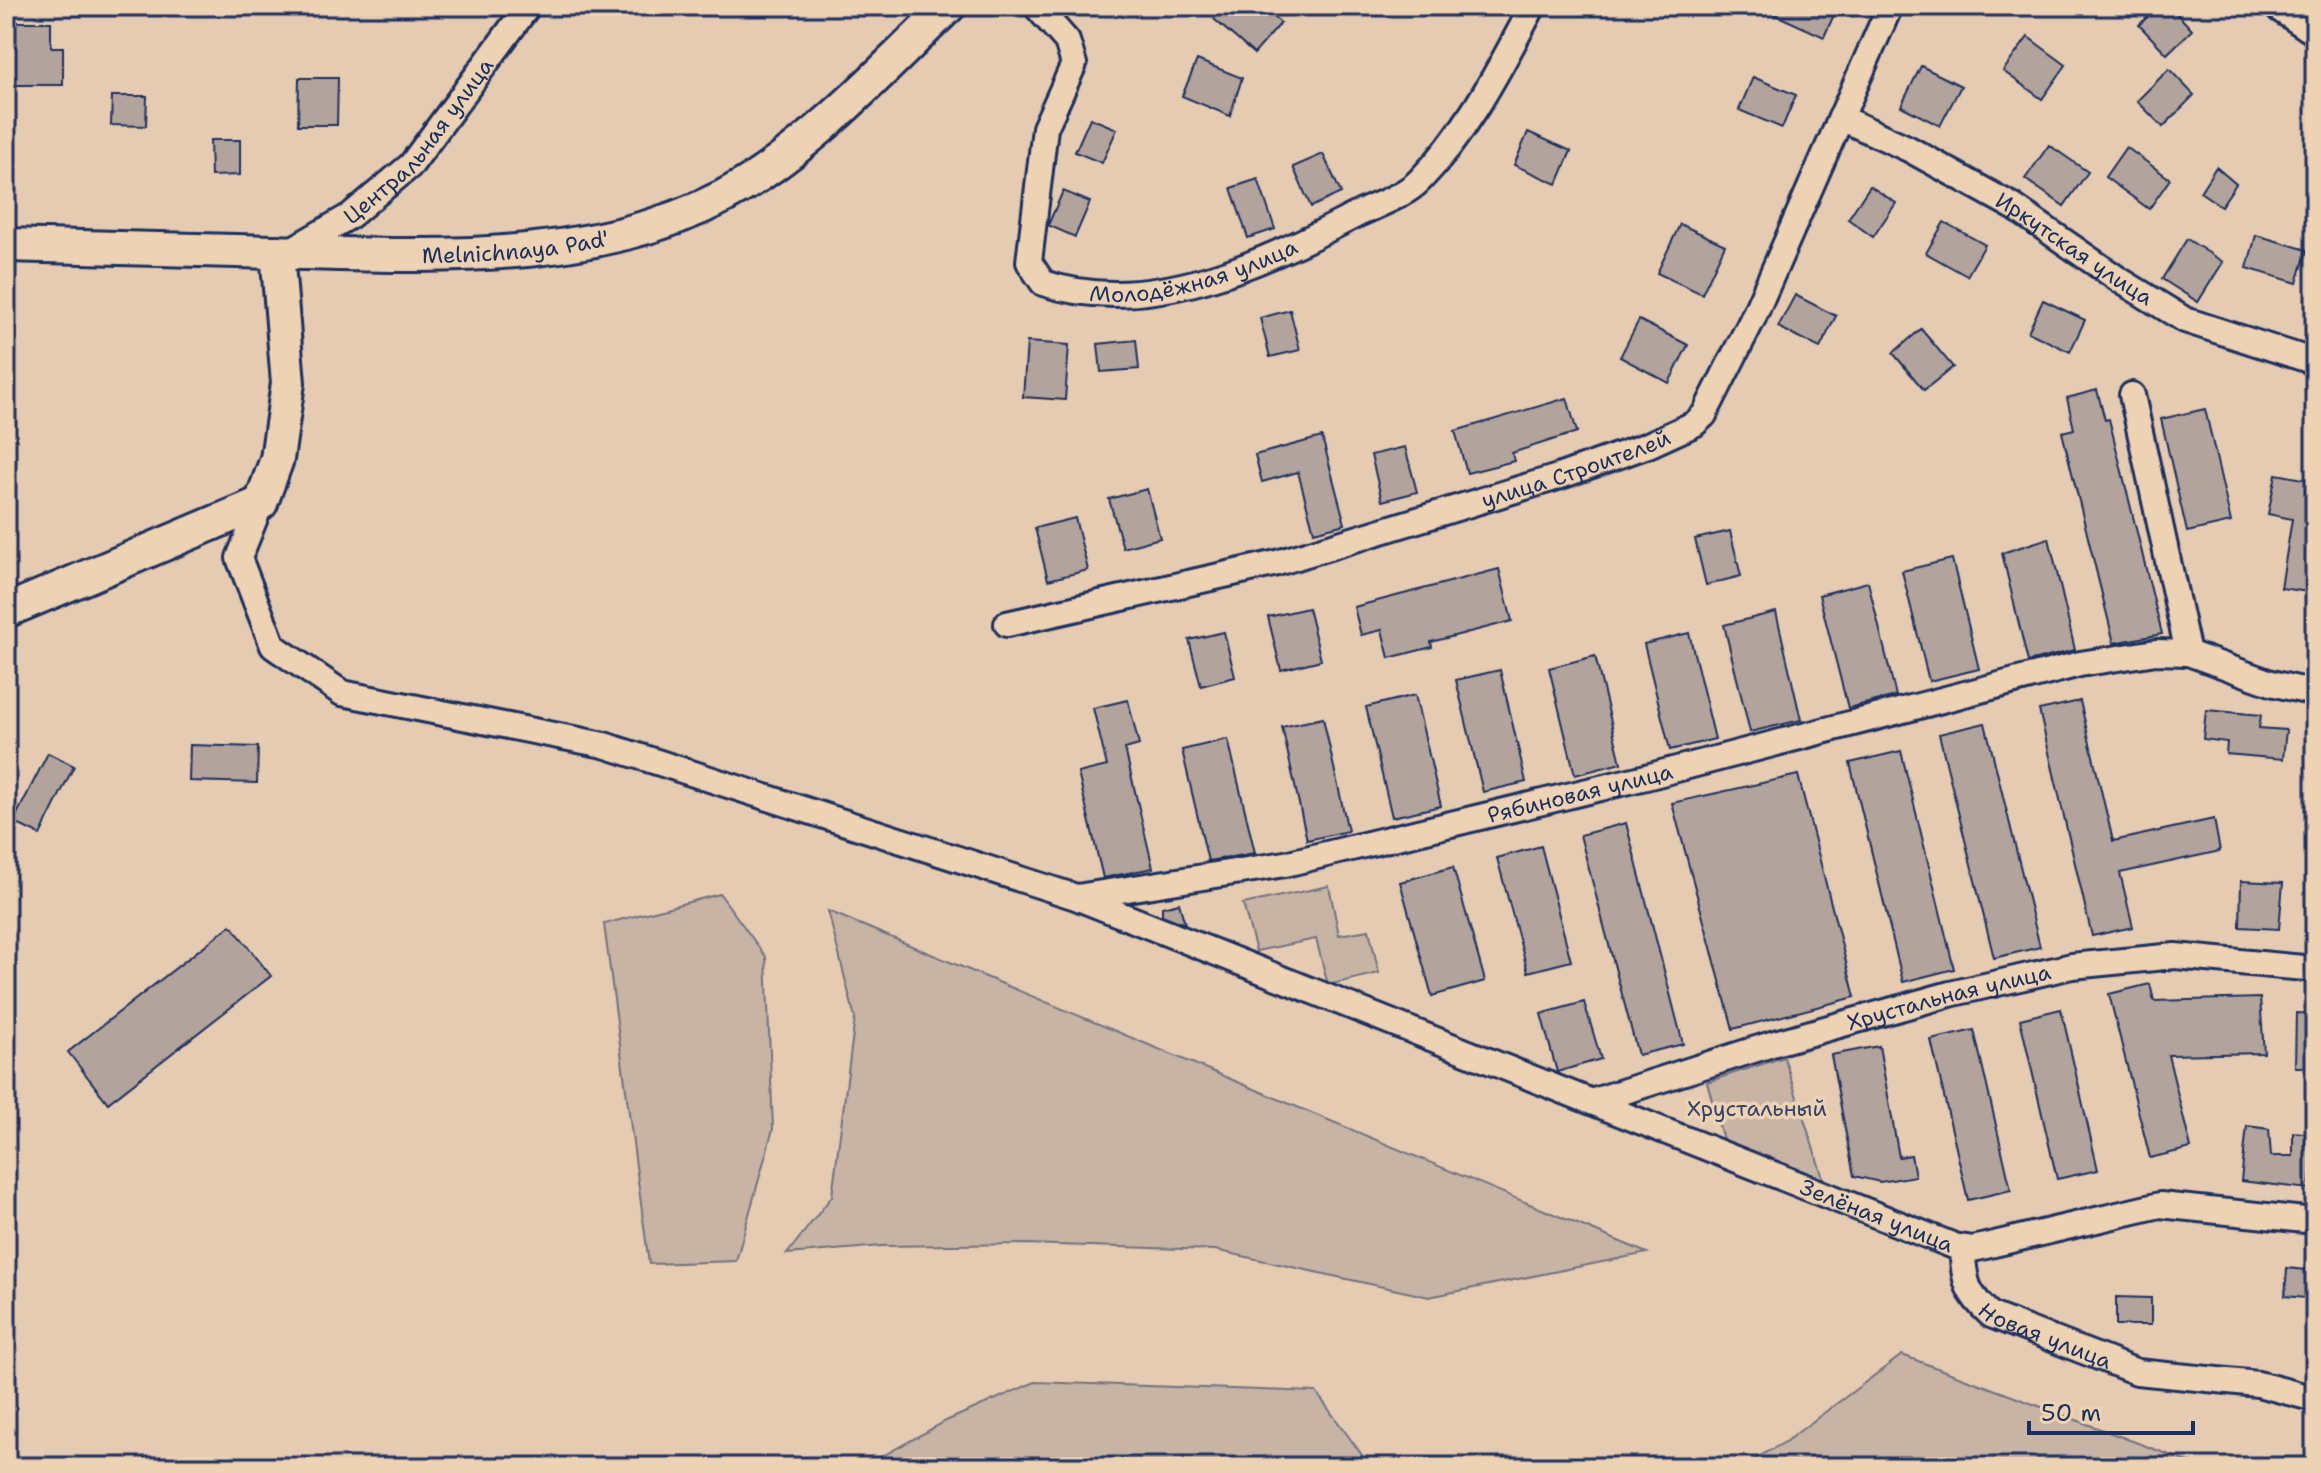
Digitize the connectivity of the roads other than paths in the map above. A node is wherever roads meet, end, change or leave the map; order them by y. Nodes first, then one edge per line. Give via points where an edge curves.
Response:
1 (528, 6) edge
2 (949, 6) edge
3 (1036, 6) edge
4 (1533, 6) edge
5 (1890, 6) edge
6 (2275, 6) edge
7 (2315, 33) edge
8 (1841, 118) junction
9 (6, 245) edge
10 (283, 252) junction
11 (2315, 362) edge
12 (2132, 395) dead end
13 (261, 503) junction
14 (6, 611) edge
15 (1007, 624) dead end
16 (2188, 653) junction
17 (2315, 693) edge
18 (1076, 897) junction
19 (2315, 969) edge
20 (1594, 1101) junction
21 (2315, 1221) edge
22 (1962, 1248) junction
23 (2315, 1399) edge

1 - 10 street, Центральная улица via 411,165 350,216
2 - 10 street, Melnichnaya Pad' via 802,141 745,184 698,208 573,243 499,251
3 - 4 street, Молодёжная улица via 1067,41 1074,64 1045,128 1029,262 1043,283 1093,293 1174,289 1280,254 1418,183 1464,128
5 - 8 street, улица Строителей
6 - 7 street
8 - 11 street, Иркутская улица via 2014,207 2185,320
8 - 15 street, улица Строителей via 1753,318 1704,415 1694,424 1558,477 1277,563
9 - 10 street, Melnichnaya Pad'
10 - 13 street via 288,383 277,459
12 - 16 street
13 - 14 street
13 - 18 street, Зелёная улица via 239,558 273,646 342,693 604,745
16 - 17 street
16 - 18 street, Рябиновая улица via 2156,652 2080,664 1285,864
18 - 20 street, Зелёная улица
19 - 20 street, Хрустальная улица via 2175,956 2072,966 1775,1043
20 - 22 street, Зелёная улица
21 - 22 street, Зелёная улица via 2160,1205
22 - 23 street, Новая улица via 1965,1282 1974,1300 1991,1315 2137,1372 2258,1384

